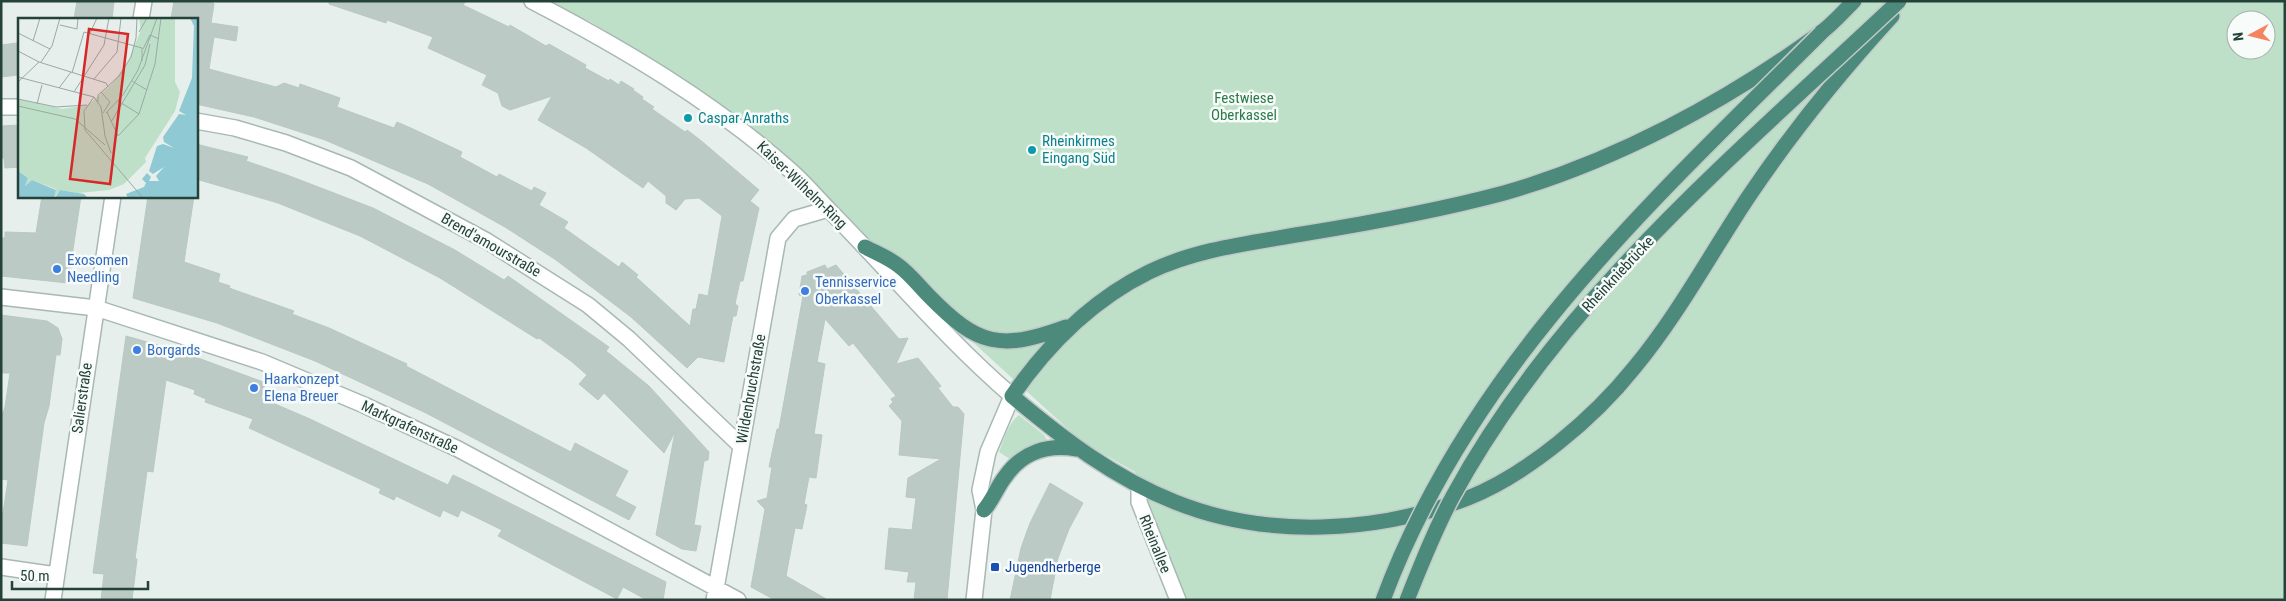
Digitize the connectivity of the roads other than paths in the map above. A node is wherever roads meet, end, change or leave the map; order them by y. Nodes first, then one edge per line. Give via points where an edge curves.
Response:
1 (144, 1) edge
2 (532, 1) edge
3 (1854, 1) edge
4 (1898, 1) edge
5 (1905, 1) edge
6 (141, 18) edge
7 (1821, 33) junction
8 (1, 107) edge
9 (18, 107) edge
10 (198, 121) edge
11 (114, 198) edge
12 (828, 209) junction
13 (865, 247) junction
14 (1, 297) edge
15 (96, 308) junction
16 (1070, 325) junction
17 (1012, 396) junction
18 (741, 446) junction
19 (1078, 449) junction
20 (1139, 486) junction
21 (984, 510) junction
22 (1, 567) edge
23 (56, 575) junction
24 (715, 594) edge
25 (53, 600) edge
26 (738, 600) edge
27 (974, 600) edge
28 (1178, 600) edge
29 (1383, 600) edge
30 (1407, 600) edge

1 - 6 street
2 - 12 street, Kaiser-Wilhelm-Ring via 649,66 736,124 792,171
3 - 7 highway, Rheinkniebrücke
4 - 30 highway, Rheinkniebrücke, bridge via 1680,208 1599,293 1542,361 1494,428 1453,496
5 - 20 highway, bridge via 1796,128 1634,369 1576,429 1522,469 1468,497 1405,516 1346,526 1293,527 1236,520 1178,503
7 - 16 highway, bridge via 1722,97 1639,141 1574,169 1505,192 1419,214 1222,248 1190,257 1149,272 1111,294
7 - 29 highway, Rheinkniebrücke, bridge via 1661,192 1527,344 1475,418 1433,486 1397,560
8 - 9 street
10 - 18 street, Brend'amourstraße via 286,143 351,168 487,241 588,305 630,339
11 - 15 street, Salierstraße
12 - 13 street, Kaiser-Wilhelm-Ring
12 - 18 street, Wildenbruchstraße via 794,218 778,238
13 - 16 highway via 900,266 957,323 974,334 994,340 1022,341
13 - 17 street, Kaiser-Wilhelm-Ring
14 - 15 street, Markgrafenstraße
15 - 23 street, Salierstraße
15 - 24 street, Markgrafenstraße via 262,362 364,405 458,449
16 - 17 highway via 1032,367
17 - 19 highway
17 - 21 street via 988,452 980,490
18 - 24 street, Wildenbruchstraße
19 - 20 highway
19 - 21 highway via 1054,447 1027,455 1004,477
20 - 28 street, Rheinallee via 1138,502
21 - 27 street
22 - 23 street
23 - 25 street, Salierstraße
24 - 26 street, Markgrafenstraße

